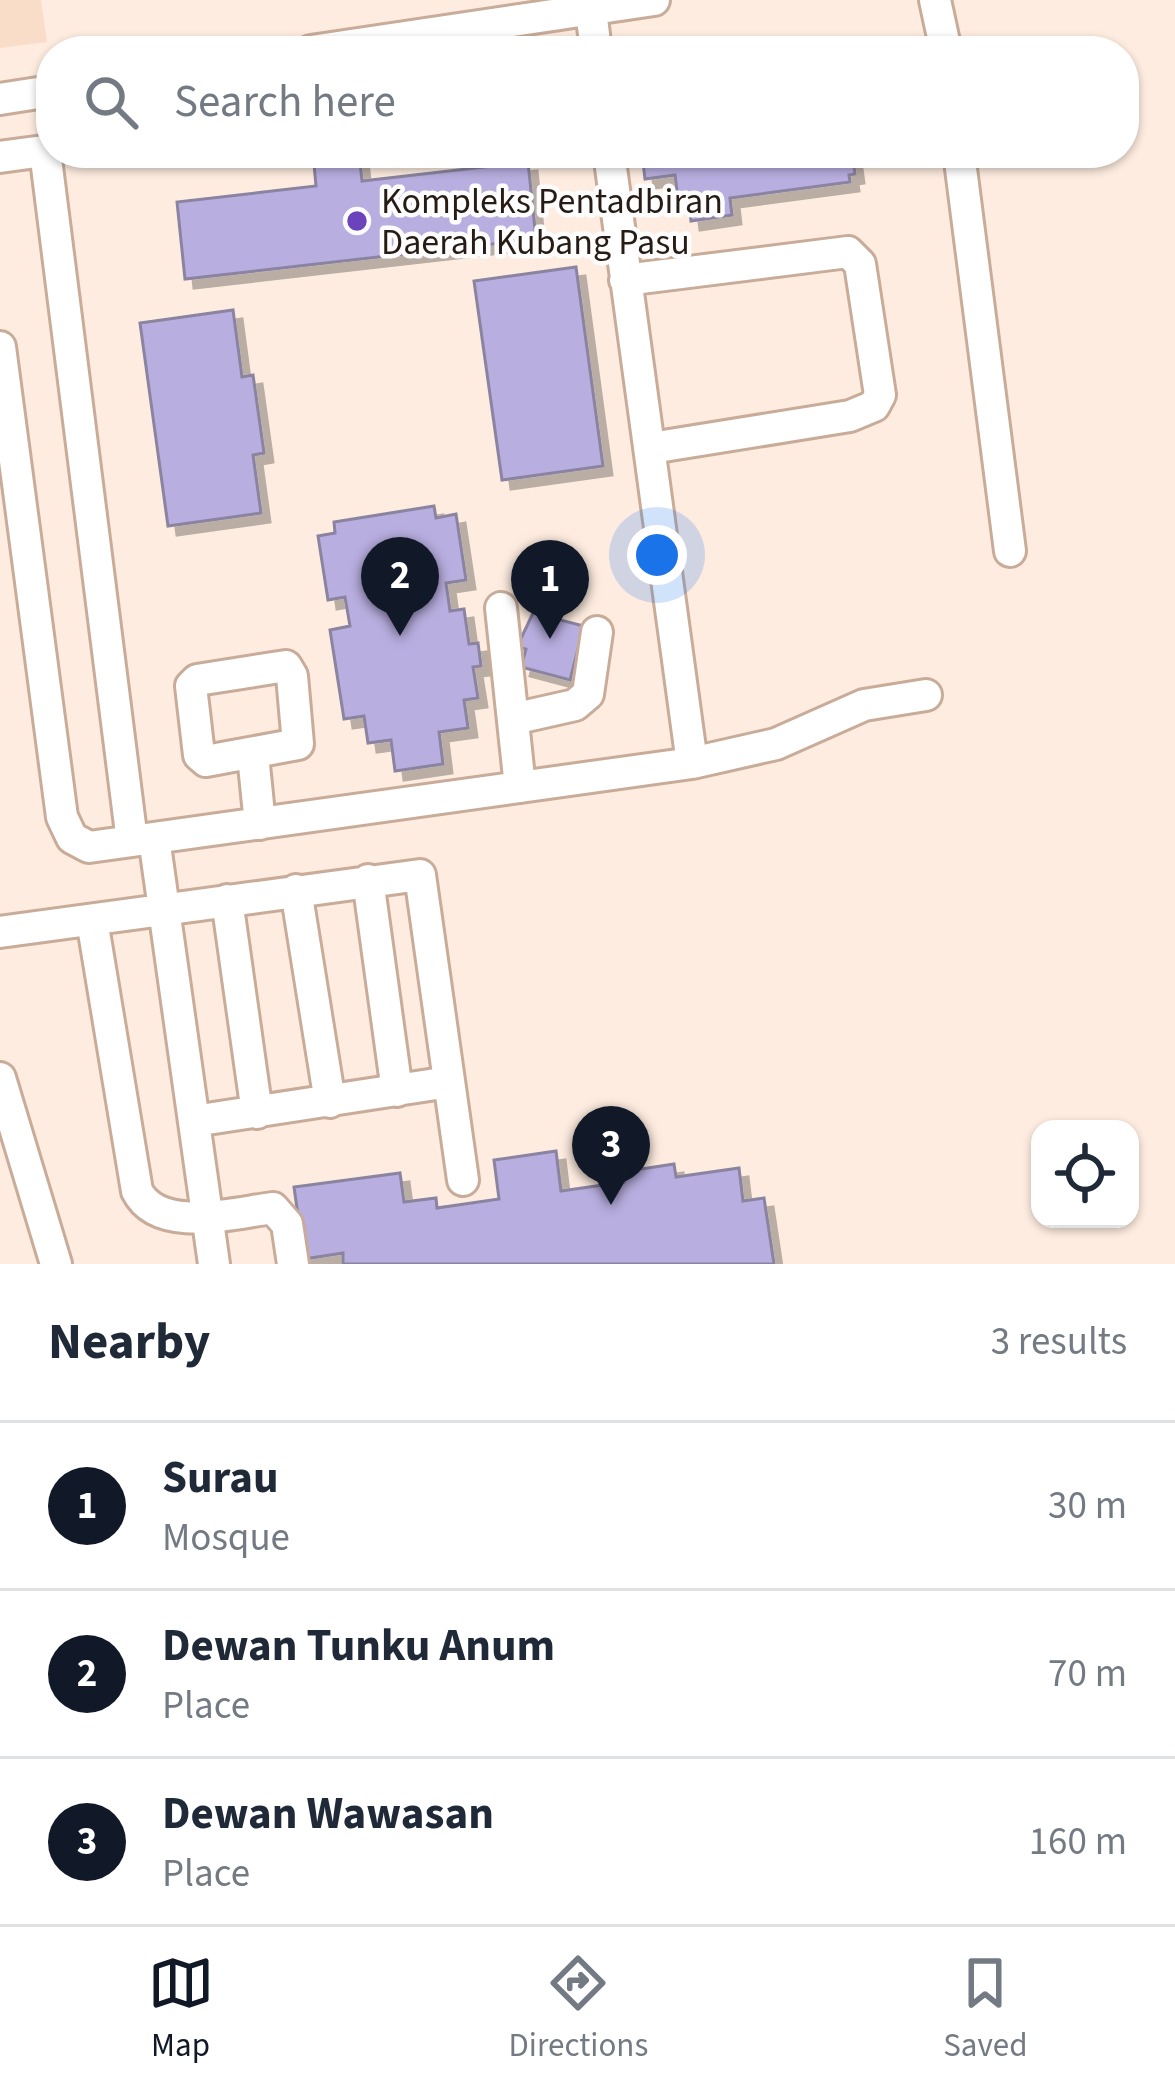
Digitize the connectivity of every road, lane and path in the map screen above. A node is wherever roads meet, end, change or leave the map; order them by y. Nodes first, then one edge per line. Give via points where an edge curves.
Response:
1 (654, 0) edge
2 (935, 0) edge
3 (591, 10) junction
4 (413, 36) edge
5 (594, 36) edge
6 (943, 36) edge
7 (36, 93) edge
8 (0, 99) edge
9 (36, 152) edge
10 (0, 157) edge
11 (50, 168) edge
12 (611, 168) edge
13 (960, 168) edge
14 (625, 280) junction
15 (0, 347) edge
16 (4, 419) edge
17 (650, 448) junction
18 (7, 469) edge
19 (1010, 551) dead end
20 (501, 608) dead end
21 (597, 632) dead end
22 (926, 695) dead end
23 (513, 719) junction
24 (253, 755) dead end
25 (692, 763) junction
26 (520, 787) junction
27 (260, 824) junction
28 (143, 840) junction
29 (368, 880) junction
30 (296, 890) junction
31 (226, 900) junction
32 (166, 909) junction
33 (92, 920) junction
34 (0, 932) edge
35 (0, 1078) edge
36 (449, 1082) junction
37 (397, 1091) junction
38 (330, 1102) junction
39 (257, 1113) junction
40 (194, 1121) junction
41 (463, 1180) dead end
42 (207, 1216) junction
43 (56, 1264) edge
44 (214, 1264) edge
45 (292, 1264) edge

1 - 3 street
2 - 6 street
3 - 4 street
3 - 5 street
7 - 8 street
9 - 10 street
11 - 28 street
12 - 14 street
13 - 19 street
14 - 17 street
14 - 17 street via 848,252 860,264 880,395 850,416
15 - 16 street
16 - 18 street
17 - 25 street
18 - 28 street via 62,817 79,844
20 - 23 street
21 - 23 street via 588,694 575,705
22 - 25 street via 864,705 776,744
23 - 26 street
24 - 27 street
25 - 26 street
26 - 27 street
27 - 28 street
28 - 32 street
29 - 30 street
29 - 36 street via 420,875
29 - 37 street
30 - 31 street
30 - 38 street
31 - 32 street
31 - 39 street
32 - 33 street
32 - 40 street
33 - 34 street
33 - 42 street via 137,1191 164,1215
35 - 43 street
36 - 37 street
36 - 41 street
37 - 38 street
38 - 39 street
39 - 40 street
40 - 42 street
42 - 44 street
42 - 45 street via 283,1213

